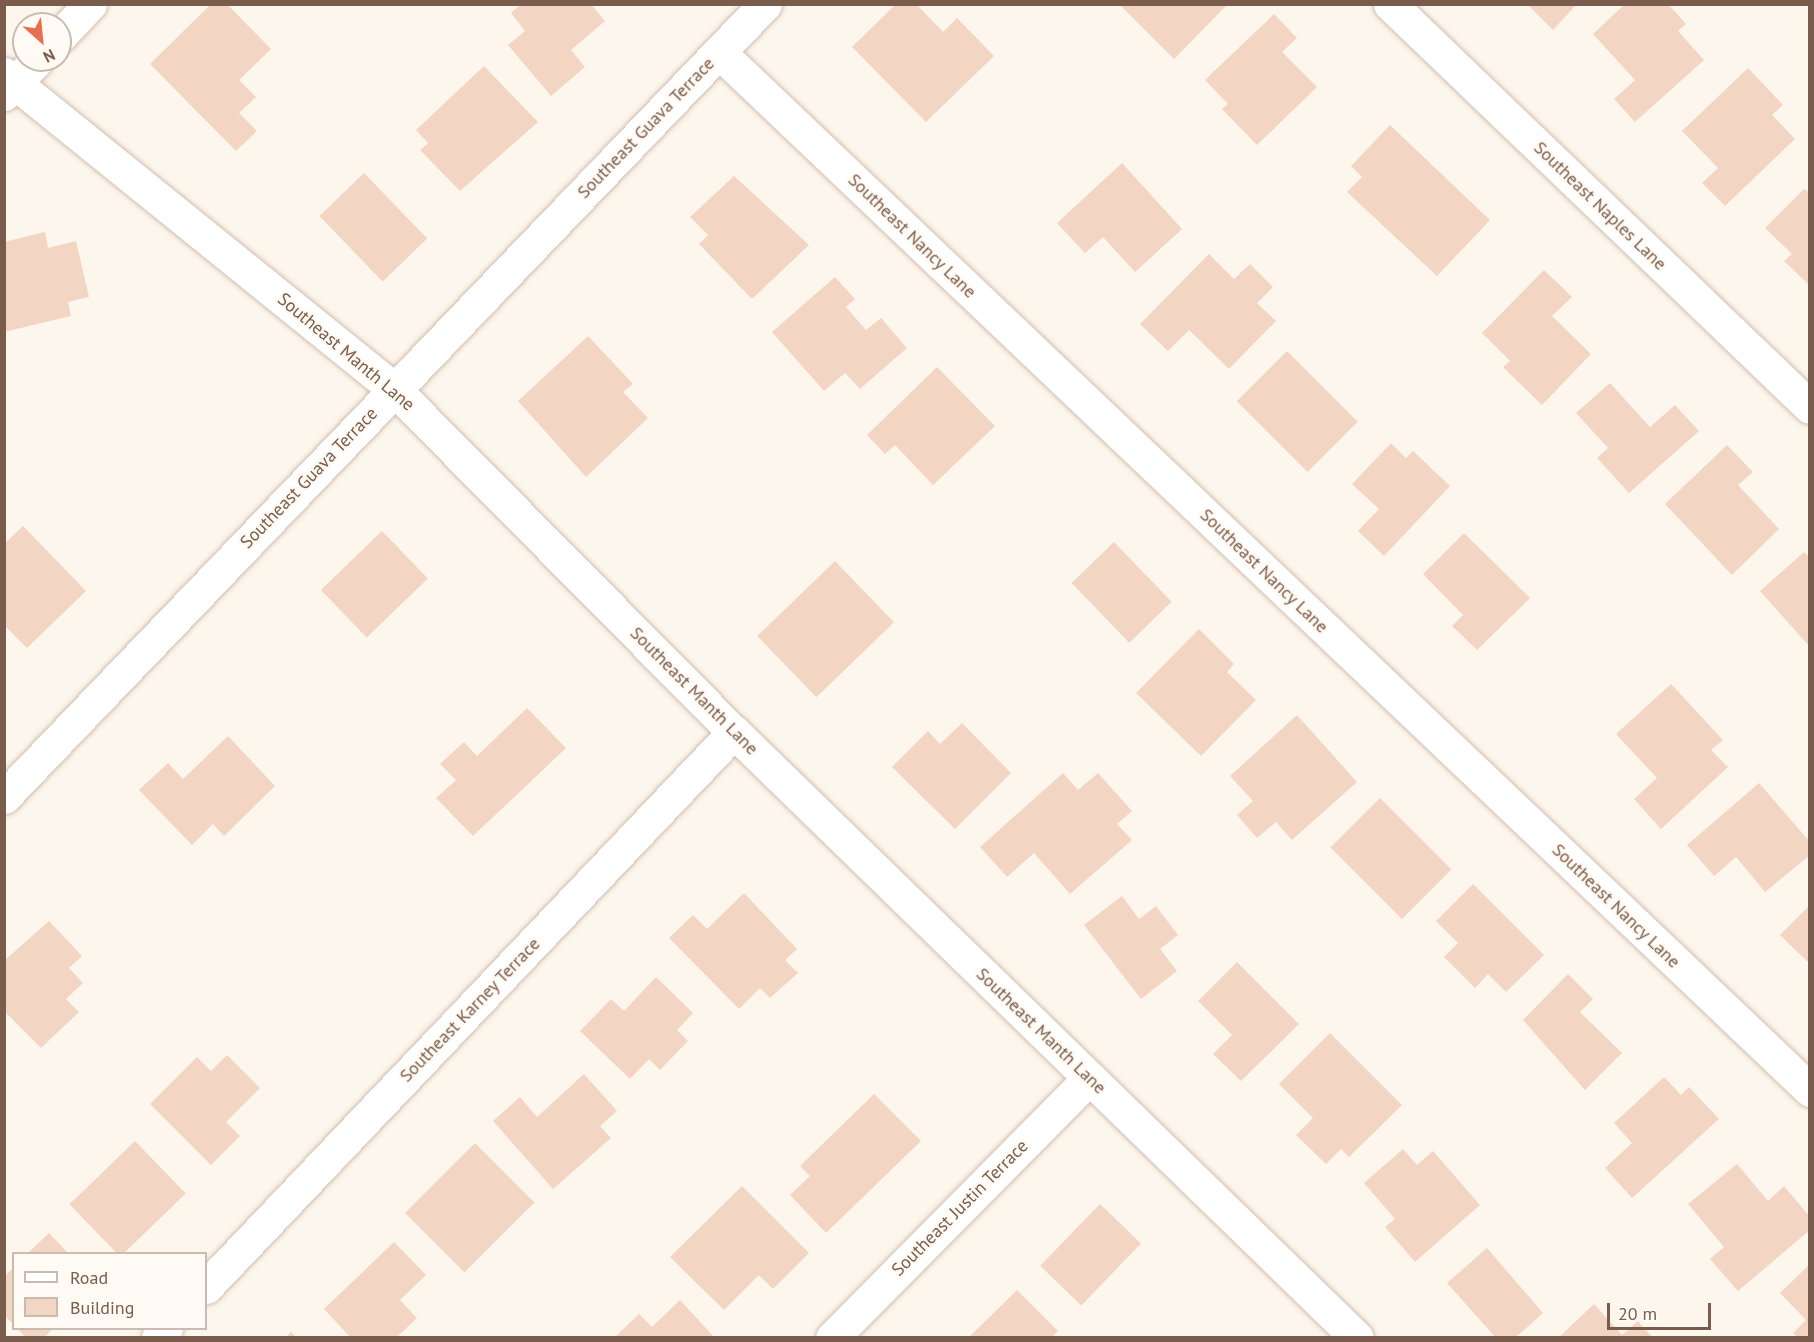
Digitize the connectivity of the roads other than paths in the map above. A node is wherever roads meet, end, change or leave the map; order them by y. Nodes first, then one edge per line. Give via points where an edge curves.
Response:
1 (90, 4) edge
2 (765, 4) edge
3 (1390, 4) edge
4 (72, 23) edge
5 (719, 52) junction
6 (15, 78) edge
7 (394, 389) junction
8 (1809, 407) edge
9 (734, 732) junction
10 (4, 797) edge
11 (1089, 1078) junction
12 (1809, 1090) edge
13 (207, 1286) edge
14 (832, 1338) edge
15 (1357, 1338) edge

1 - 4 street
2 - 5 street, Southeast Guava Terrace
3 - 8 street, Southeast Naples Lane
5 - 7 street, Southeast Guava Terrace
5 - 12 street, Southeast Nancy Lane
6 - 7 street, Southeast Manth Lane
7 - 9 street, Southeast Manth Lane
7 - 10 street, Southeast Guava Terrace
9 - 11 street, Southeast Manth Lane
9 - 13 street, Southeast Karney Terrace
11 - 14 street, Southeast Justin Terrace
11 - 15 street, Southeast Manth Lane

